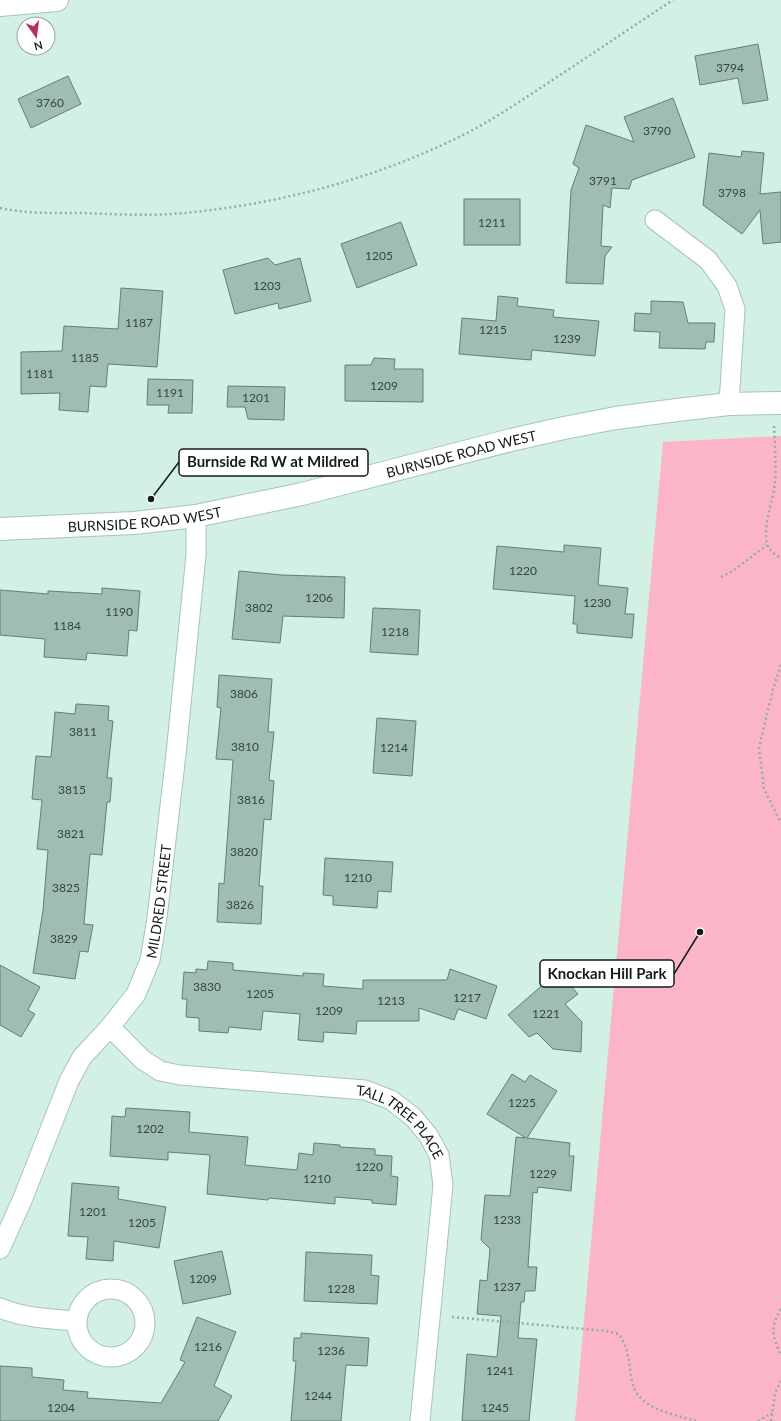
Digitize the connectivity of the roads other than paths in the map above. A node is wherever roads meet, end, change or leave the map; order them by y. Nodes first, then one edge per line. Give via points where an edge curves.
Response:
1 (57, 0) edge
2 (0, 5) edge
3 (655, 220) dead end
4 (777, 403) edge
5 (729, 404) junction
6 (196, 516) junction
7 (0, 529) edge
8 (110, 1027) junction
9 (0, 1249) edge
10 (0, 1308) edge
11 (76, 1321) dead end
12 (420, 1421) edge

1 - 2 main road
3 - 5 street via 708,260 727,286 735,309
4 - 5 main road, BURNSIDE ROAD WEST
5 - 6 main road, BURNSIDE ROAD WEST via 616,418 564,428 302,494
6 - 7 main road, BURNSIDE ROAD WEST via 134,523
6 - 8 street, MILDRED STREET via 196,555 157,918 150,960 136,994
8 - 9 street, MILDRED STREET via 82,1057 69,1081 24,1198
8 - 12 street, TALL TREE PLACE via 143,1060 160,1071 180,1075 365,1090 391,1100 413,1116 428,1135 439,1155 443,1185
10 - 11 street via 14,1314

